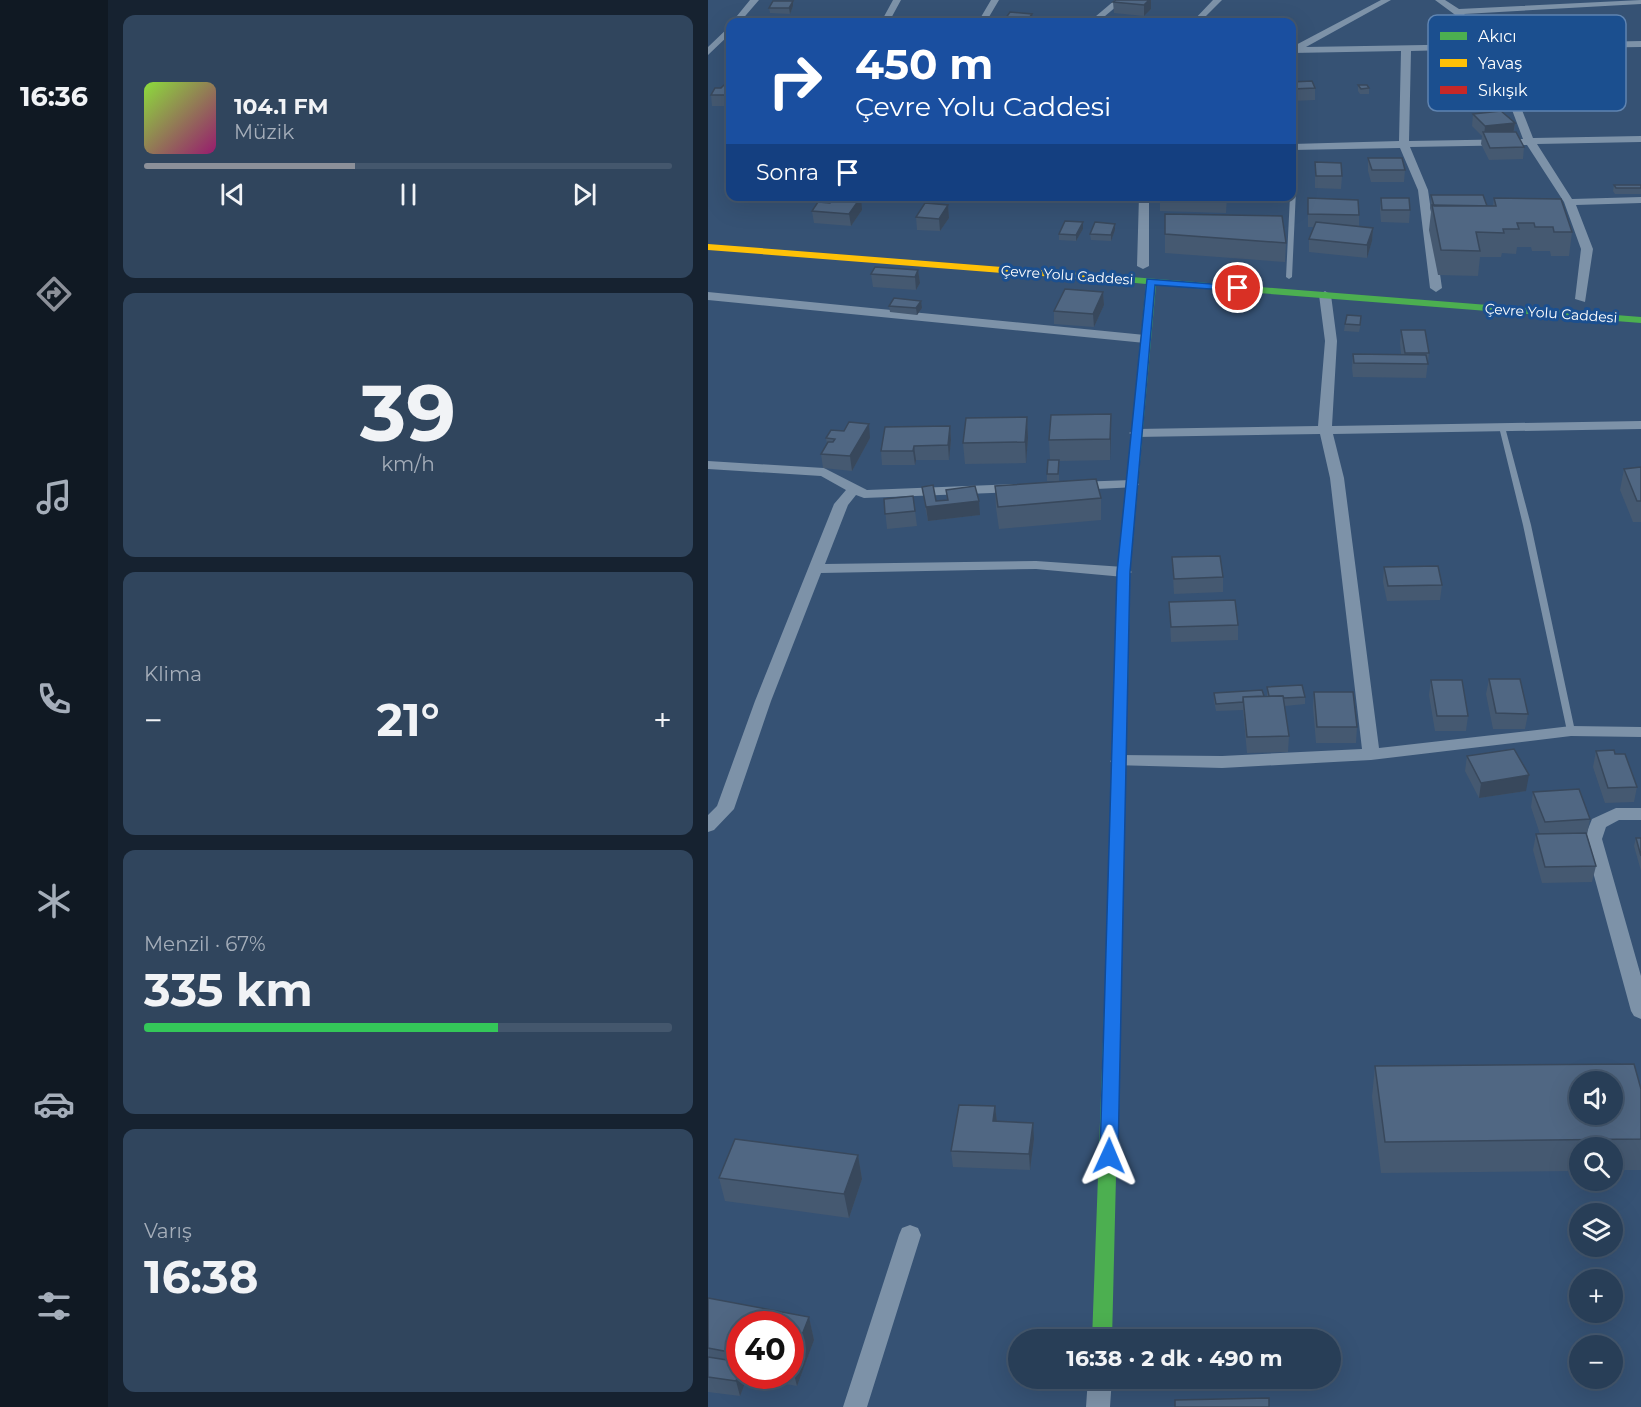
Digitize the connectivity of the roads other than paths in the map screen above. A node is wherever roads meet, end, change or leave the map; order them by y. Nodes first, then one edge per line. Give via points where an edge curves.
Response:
1 (755, 0) edge
2 (897, 0) edge
3 (996, 0) edge
4 (1120, 0) edge
5 (1218, 0) edge
6 (1387, 0) edge
7 (1439, 0) edge
8 (1641, 1) edge
9 (1457, 12) junction
10 (1460, 15) edge
11 (739, 18) edge
12 (887, 18) edge
13 (985, 18) edge
14 (1098, 18) edge
15 (1200, 18) edge
16 (708, 41) edge
17 (726, 41) edge
18 (1636, 45) edge
19 (1296, 48) edge
20 (1406, 48) junction
21 (1428, 48) edge
22 (1296, 50) edge
23 (708, 52) edge
24 (1641, 55) edge
25 (1517, 111) edge
26 (1529, 140) junction
27 (1641, 140) edge
28 (1404, 145) junction
29 (1296, 147) edge
30 (1641, 200) edge
31 (1144, 201) edge
32 (1292, 201) edge
33 (1569, 202) junction
34 (708, 233) edge
35 (767, 237) dead end
36 (708, 247) edge
37 (1142, 266) dead end
38 (1289, 277) dead end
39 (1151, 282) junction
40 (1436, 288) dead end
41 (1325, 295) junction
42 (708, 296) edge
43 (1582, 299) dead end
44 (1641, 320) edge
45 (1145, 339) junction
46 (1641, 425) edge
47 (1502, 427) junction
48 (1325, 429) junction
49 (1136, 434) junction
50 (708, 465) edge
51 (1132, 484) junction
52 (1062, 486) edge
53 (1027, 488) edge
54 (854, 489) junction
55 (817, 569) junction
56 (1124, 572) junction
57 (1571, 731) junction
58 (1641, 732) edge
59 (1371, 754) junction
60 (1119, 761) junction
61 (1641, 814) edge
62 (708, 826) edge
63 (1641, 1011) edge
64 (910, 1235) dead end
65 (1103, 1329) edge
66 (1099, 1389) edge
67 (855, 1407) edge
68 (1098, 1407) edge

1 - 11 street
2 - 12 street
3 - 13 street
4 - 14 street
5 - 15 street
6 - 19 street
7 - 9 street
8 - 9 street
9 - 10 street
16 - 17 street
17 - 23 street
18 - 24 street
20 - 21 street
20 - 22 street
20 - 28 street
25 - 26 street
26 - 27 street
26 - 28 street
26 - 33 street
28 - 29 street
28 - 40 street via 1423,190
30 - 33 street
31 - 37 street
32 - 38 lane
33 - 43 street via 1587,249
34 - 35 main road
36 - 39 main road, Çevre Yolu Caddesi
39 - 41 main road, Çevre Yolu Caddesi
39 - 45 main road
41 - 44 main road, Çevre Yolu Caddesi
41 - 48 street via 1330,341
42 - 45 street
45 - 49 main road
46 - 47 street
47 - 48 street
47 - 57 lane
48 - 49 street
48 - 59 street via 1337,478
49 - 51 main road
50 - 54 street via 824,471
51 - 52 street
51 - 56 main road
53 - 54 street via 864,494
54 - 55 street via 841,504
55 - 56 street via 1036,565
55 - 62 street via 725,809
56 - 60 main road
57 - 58 street
57 - 59 street
59 - 60 street via 1221,762
60 - 65 main road
61 - 63 street via 1616,814 1598,823 1593,839
64 - 67 street
66 - 68 street

